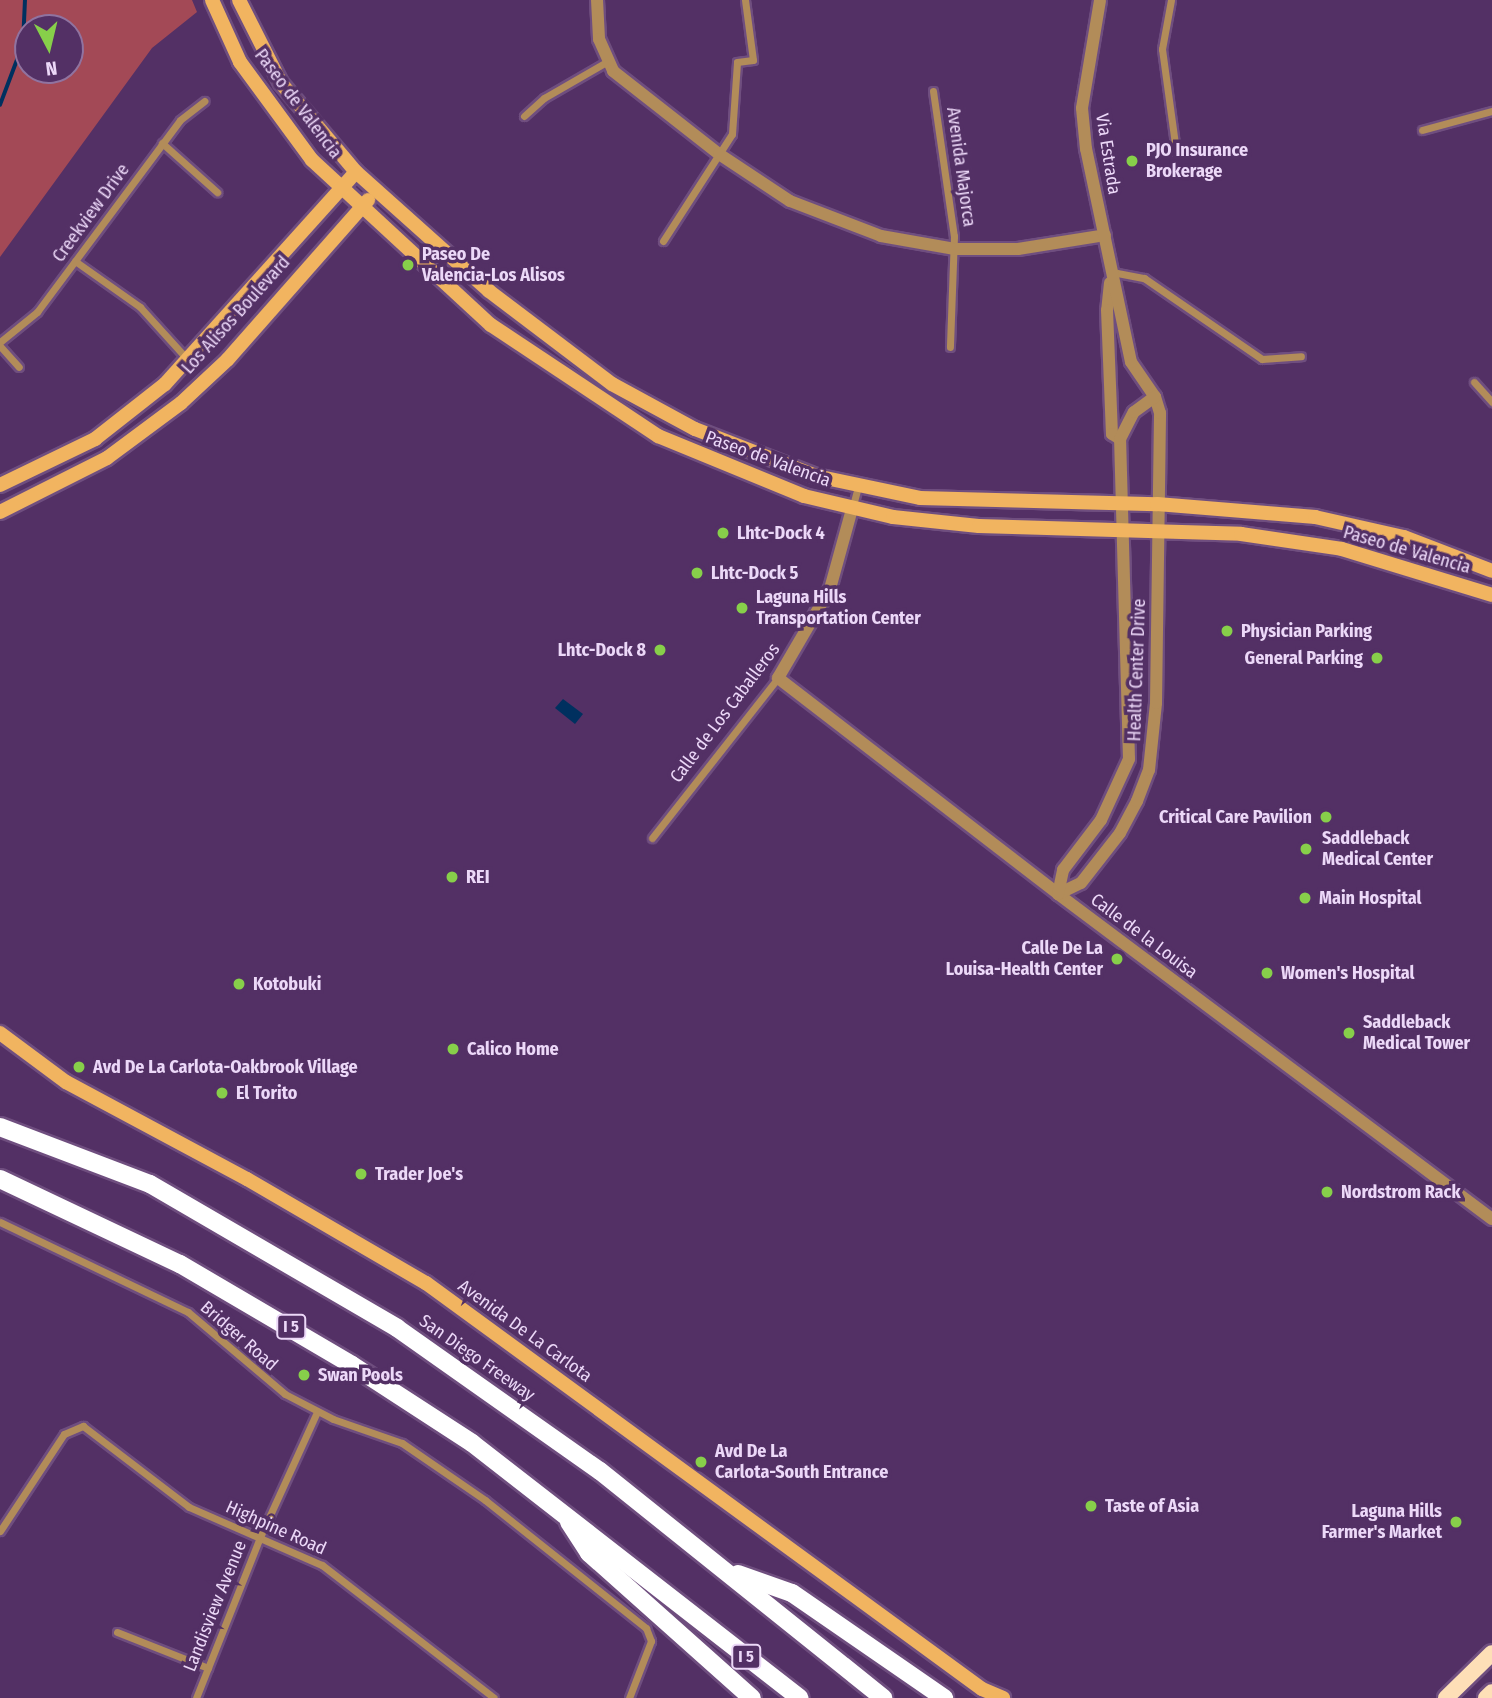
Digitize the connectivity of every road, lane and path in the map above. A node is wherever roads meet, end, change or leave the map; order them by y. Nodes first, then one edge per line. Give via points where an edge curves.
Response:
1 (212, 0) edge
2 (239, 0) edge
3 (597, 0) edge
4 (745, 0) edge
5 (1100, 0) edge
6 (1171, 0) edge
7 (608, 61) junction
8 (933, 90) dead end
9 (204, 101) dead end
10 (1492, 111) edge
11 (524, 116) dead end
12 (1422, 130) dead end
13 (162, 143) junction
14 (1176, 150) dead end
15 (719, 154) junction
16 (356, 172) junction
17 (342, 188) junction
18 (376, 188) junction
19 (217, 192) dead end
20 (363, 206) junction
21 (1105, 235) junction
22 (663, 241) dead end
23 (955, 249) junction
24 (75, 261) junction
25 (1112, 272) junction
26 (0, 344) edge
27 (950, 347) dead end
28 (1301, 356) dead end
29 (189, 362) junction
30 (19, 367) dead end
31 (1475, 382) dead end
32 (1155, 397) junction
33 (1492, 402) edge
34 (1120, 439) junction
35 (0, 485) edge
36 (858, 486) junction
37 (1125, 503) junction
38 (1157, 504) junction
39 (852, 509) junction
40 (0, 512) edge
41 (1126, 531) junction
42 (1157, 532) junction
43 (1492, 571) edge
44 (1492, 595) edge
45 (778, 678) junction
46 (652, 838) dead end
47 (1058, 894) junction
48 (0, 1033) edge
49 (0, 1127) edge
50 (0, 1179) edge
51 (1492, 1219) edge
52 (0, 1222) edge
53 (317, 1412) junction
54 (562, 1510) junction
55 (0, 1531) edge
56 (260, 1537) junction
57 (728, 1571) junction
58 (117, 1632) dead end
59 (1492, 1653) edge
60 (208, 1668) junction
61 (1492, 1692) edge
62 (488, 1696) edge
63 (196, 1698) edge
64 (629, 1698) edge
65 (752, 1698) edge
66 (799, 1698) edge
67 (883, 1698) edge
68 (944, 1698) edge
69 (1003, 1698) edge
70 (1446, 1698) edge
71 (1486, 1698) edge

1 - 17 main road, Paseo de Valencia via 240,62 312,160
2 - 16 main road, Paseo de Valencia via 281,83
3 - 7 street, Avenida Majorca via 597,28
4 - 15 street via 753,60 737,62 735,125
5 - 21 street, Via Estrada via 1082,108
6 - 14 street via 1162,48
7 - 11 street via 544,98
7 - 15 street, Avenida Majorca via 613,71
8 - 23 street, Avenida Majorca
9 - 13 street, Creekview Drive
10 - 12 street
13 - 19 street
13 - 24 street, Creekview Drive
15 - 22 street
15 - 23 street, Avenida Majorca via 790,201 836,221 881,236
16 - 17 main road, Los Alisos Boulevard
16 - 18 main road, Paseo de Valencia
17 - 20 main road, Paseo de Valencia
17 - 29 main road, Los Alisos Boulevard
18 - 20 main road, Los Alisos Boulevard
18 - 36 main road, Paseo de Valencia via 489,291 612,384 748,451
20 - 39 main road, Paseo de Valencia via 491,325 643,428 726,467
20 - 40 main road, Los Alisos Boulevard via 228,359 181,403 107,458
21 - 23 street, Avenida Majorca via 1018,249
21 - 25 street, Via Estrada
23 - 27 street, Avenida Majorca
24 - 26 street, Creekview Drive via 37,312
24 - 29 street via 140,307
25 - 28 street via 1144,278 1262,359
25 - 32 street, Via Estrada via 1130,362
25 - 34 street, Via Estrada via 1107,310 1112,434
26 - 30 street
29 - 35 main road, Los Alisos Boulevard via 95,439
31 - 33 street
32 - 34 street via 1134,412
32 - 38 street, Via Estrada via 1160,413
34 - 37 street, Via Estrada via 1119,483
36 - 37 main road, Paseo de Valencia via 938,500
36 - 39 street, Calle de Los Caballeros
37 - 38 main road, Paseo de Valencia
37 - 41 street, Health Center Drive
38 - 42 street, Health Center Drive
38 - 43 main road, Paseo de Valencia via 1258,510 1359,525 1452,553
39 - 41 main road, Paseo de Valencia via 979,526
39 - 45 street, Calle de Los Caballeros via 831,589
41 - 42 main road, Paseo de Valencia
41 - 47 street, Health Center Drive via 1129,760 1101,820 1063,870
42 - 44 main road, Paseo de Valencia via 1241,534 1342,549
42 - 47 street, Health Center Drive via 1156,703 1149,770 1120,833 1081,883
45 - 46 street, Calle de Los Caballeros
45 - 47 street, Calle de la Louisa
47 - 51 street, Calle de la Louisa
48 - 69 main road, Avenida De La Carlota via 66,1082 247,1179 426,1283 949,1665
49 - 57 highway, San Diego Freeway via 150,1184 397,1328 600,1471
50 - 54 highway, I 5 via 57,1203 261,1307 472,1443
52 - 53 street, Bridger Road via 188,1311 251,1370
53 - 56 street, Landisview Avenue
53 - 64 street, Bridger Road via 402,1443 485,1500 650,1634
54 - 65 highway via 589,1553
54 - 66 highway, I 5
55 - 56 street, Highpine Road via 61,1438 74,1426 93,1430 189,1507
56 - 60 street, Landisview Avenue
56 - 62 street, Highpine Road via 322,1565
57 - 67 highway, San Diego Freeway
57 - 68 highway via 792,1593
58 - 60 street
59 - 70 main road
60 - 63 street, Landisview Avenue
61 - 71 main road

